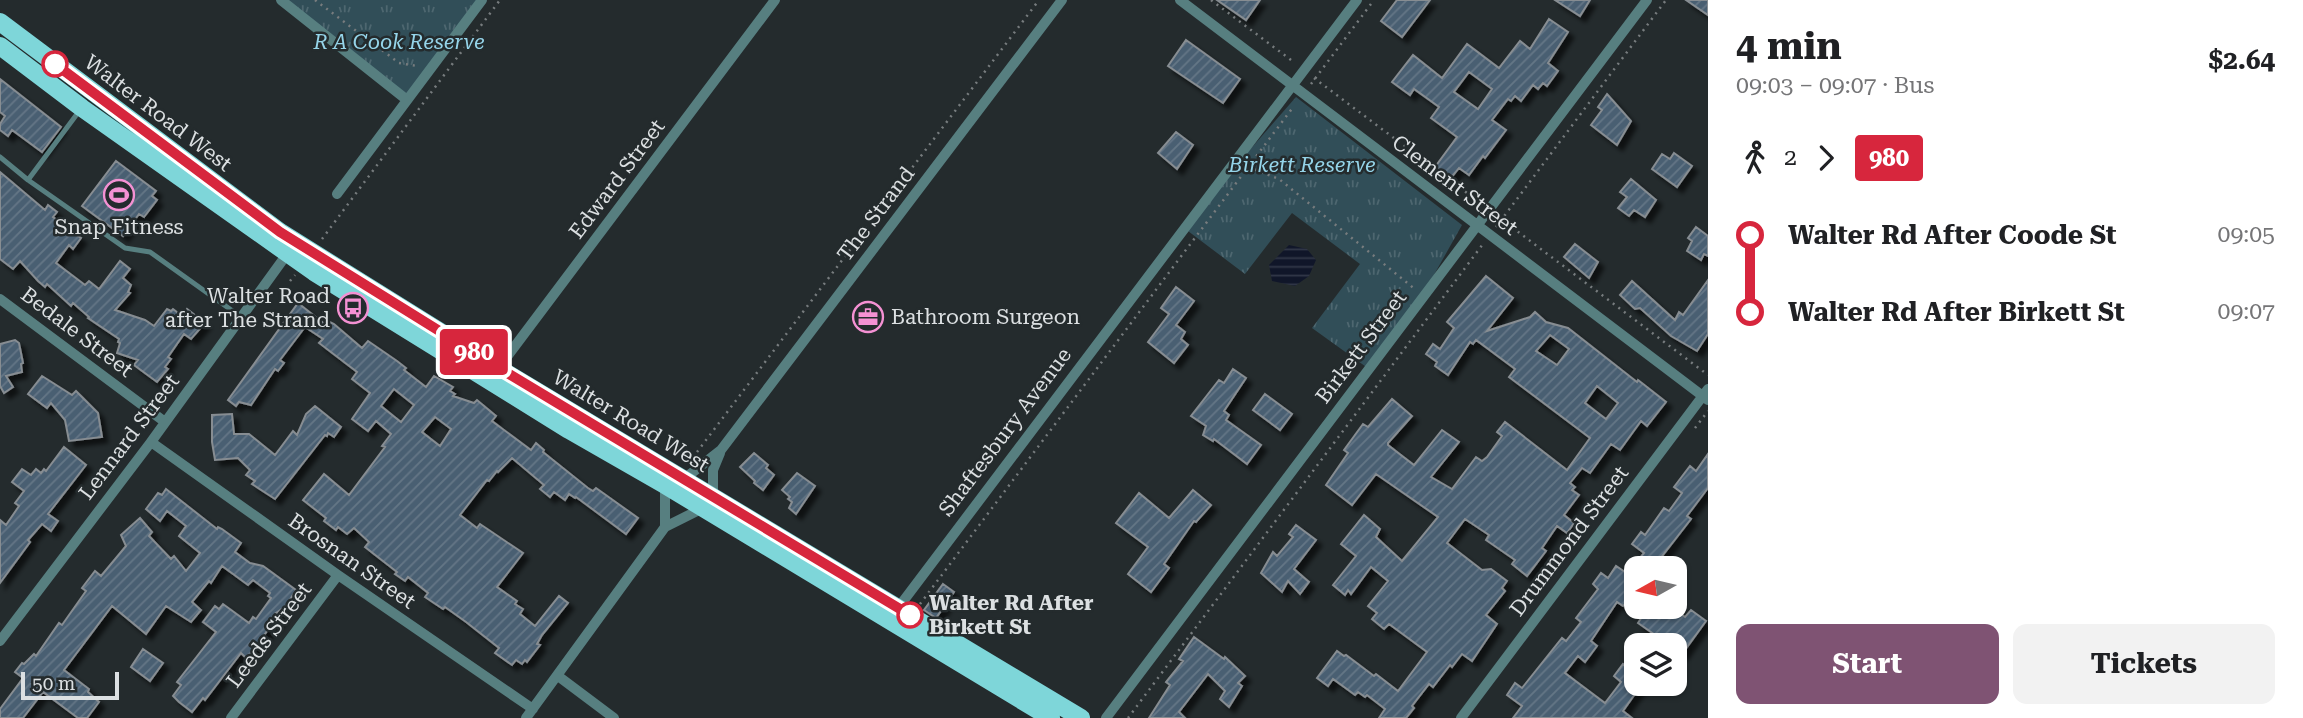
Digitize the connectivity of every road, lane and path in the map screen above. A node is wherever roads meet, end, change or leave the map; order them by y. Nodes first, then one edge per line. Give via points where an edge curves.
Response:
1 (281, 0) edge
2 (315, 0) edge
3 (482, 0) edge
4 (500, 0) edge
5 (775, 0) edge
6 (1040, 0) edge
7 (1062, 0) edge
8 (1180, 0) edge
9 (1211, 0) edge
10 (1357, 0) edge
11 (1374, 0) edge
12 (1647, 0) edge
13 (1666, 0) edge
14 (0, 22) edge
15 (0, 46) edge
16 (1304, 70) junction
17 (427, 73) junction
18 (1315, 78) junction
19 (439, 83) junction
20 (1292, 86) junction
21 (1303, 94) junction
22 (407, 100) junction
23 (82, 108) junction
24 (0, 157) edge
25 (1250, 164) junction
26 (28, 180) junction
27 (337, 194) dead end
28 (1489, 210) junction
29 (1501, 220) junction
30 (1477, 225) junction
31 (1490, 235) junction
32 (287, 254) junction
33 (309, 259) junction
34 (290, 281) dead end
35 (1424, 296) junction
36 (0, 299) edge
37 (242, 317) junction
38 (495, 374) junction
39 (1708, 375) edge
40 (1706, 395) edge
41 (165, 422) junction
42 (151, 442) junction
43 (721, 450) junction
44 (695, 456) dead end
45 (684, 479) junction
46 (666, 485) junction
47 (708, 502) junction
48 (665, 527) junction
49 (338, 575) junction
50 (920, 604) dead end
51 (894, 614) junction
52 (0, 641) edge
53 (558, 676) junction
54 (530, 713) edge
55 (231, 718) edge
56 (614, 718) edge
57 (1051, 718) edge
58 (1081, 718) edge
59 (1105, 718) edge
60 (1128, 718) edge
61 (1461, 718) edge

1 - 22 street
2 - 17 path via 399,63 417,65
3 - 17 street
4 - 19 path
5 - 38 street, Edward Street
6 - 44 path
7 - 43 street, The Strand
8 - 20 street, Clement Street
9 - 16 path
10 - 16 street, Shaftesbury Avenue
11 - 18 path
12 - 28 street, Birkett Street
13 - 29 path
14 - 33 main road, Walter Road West
15 - 23 main road, Walter Road West
16 - 20 street, Shaftesbury Avenue
17 - 19 path
17 - 22 street
18 - 21 path
18 - 28 path
19 - 33 path
20 - 21 street, Clement Street
20 - 51 street, Shaftesbury Avenue
21 - 25 path
21 - 30 street, Clement Street
22 - 27 street
23 - 26 lane
23 - 32 main road, Walter Road West
24 - 26 lane
25 - 35 path via 1279,179
25 - 50 path
26 - 37 lane via 125,248 150,252
28 - 29 path
28 - 30 street, Birkett Street
29 - 31 path
29 - 39 path
30 - 31 street, Clement Street
30 - 35 street, Birkett Street
31 - 40 street, Clement Street
31 - 60 path
32 - 33 main road, Walter Road West
32 - 37 street, Lennard Street
33 - 34 path
33 - 38 main road, Walter Road West
35 - 59 street, Birkett Street
36 - 41 street, Bedale Street
37 - 41 street, Lennard Street
38 - 45 main road, Walter Road West
38 - 46 main road, Walter Road West via 569,430
40 - 61 street, Drummond Street
41 - 42 street, Lennard Street
42 - 49 street, Brosnan Street
42 - 52 street, Lennard Street
43 - 45 street, The Strand
43 - 47 street, The Strand
45 - 47 main road, Walter Road West
46 - 47 main road, Walter Road West
46 - 48 street
47 - 48 street
47 - 51 main road, Walter Road West
48 - 53 street
49 - 54 street, Brosnan Street
49 - 55 street, Leeds Street
51 - 57 main road, Walter Road West
51 - 58 main road, Walter Road West
53 - 54 street
53 - 56 street

